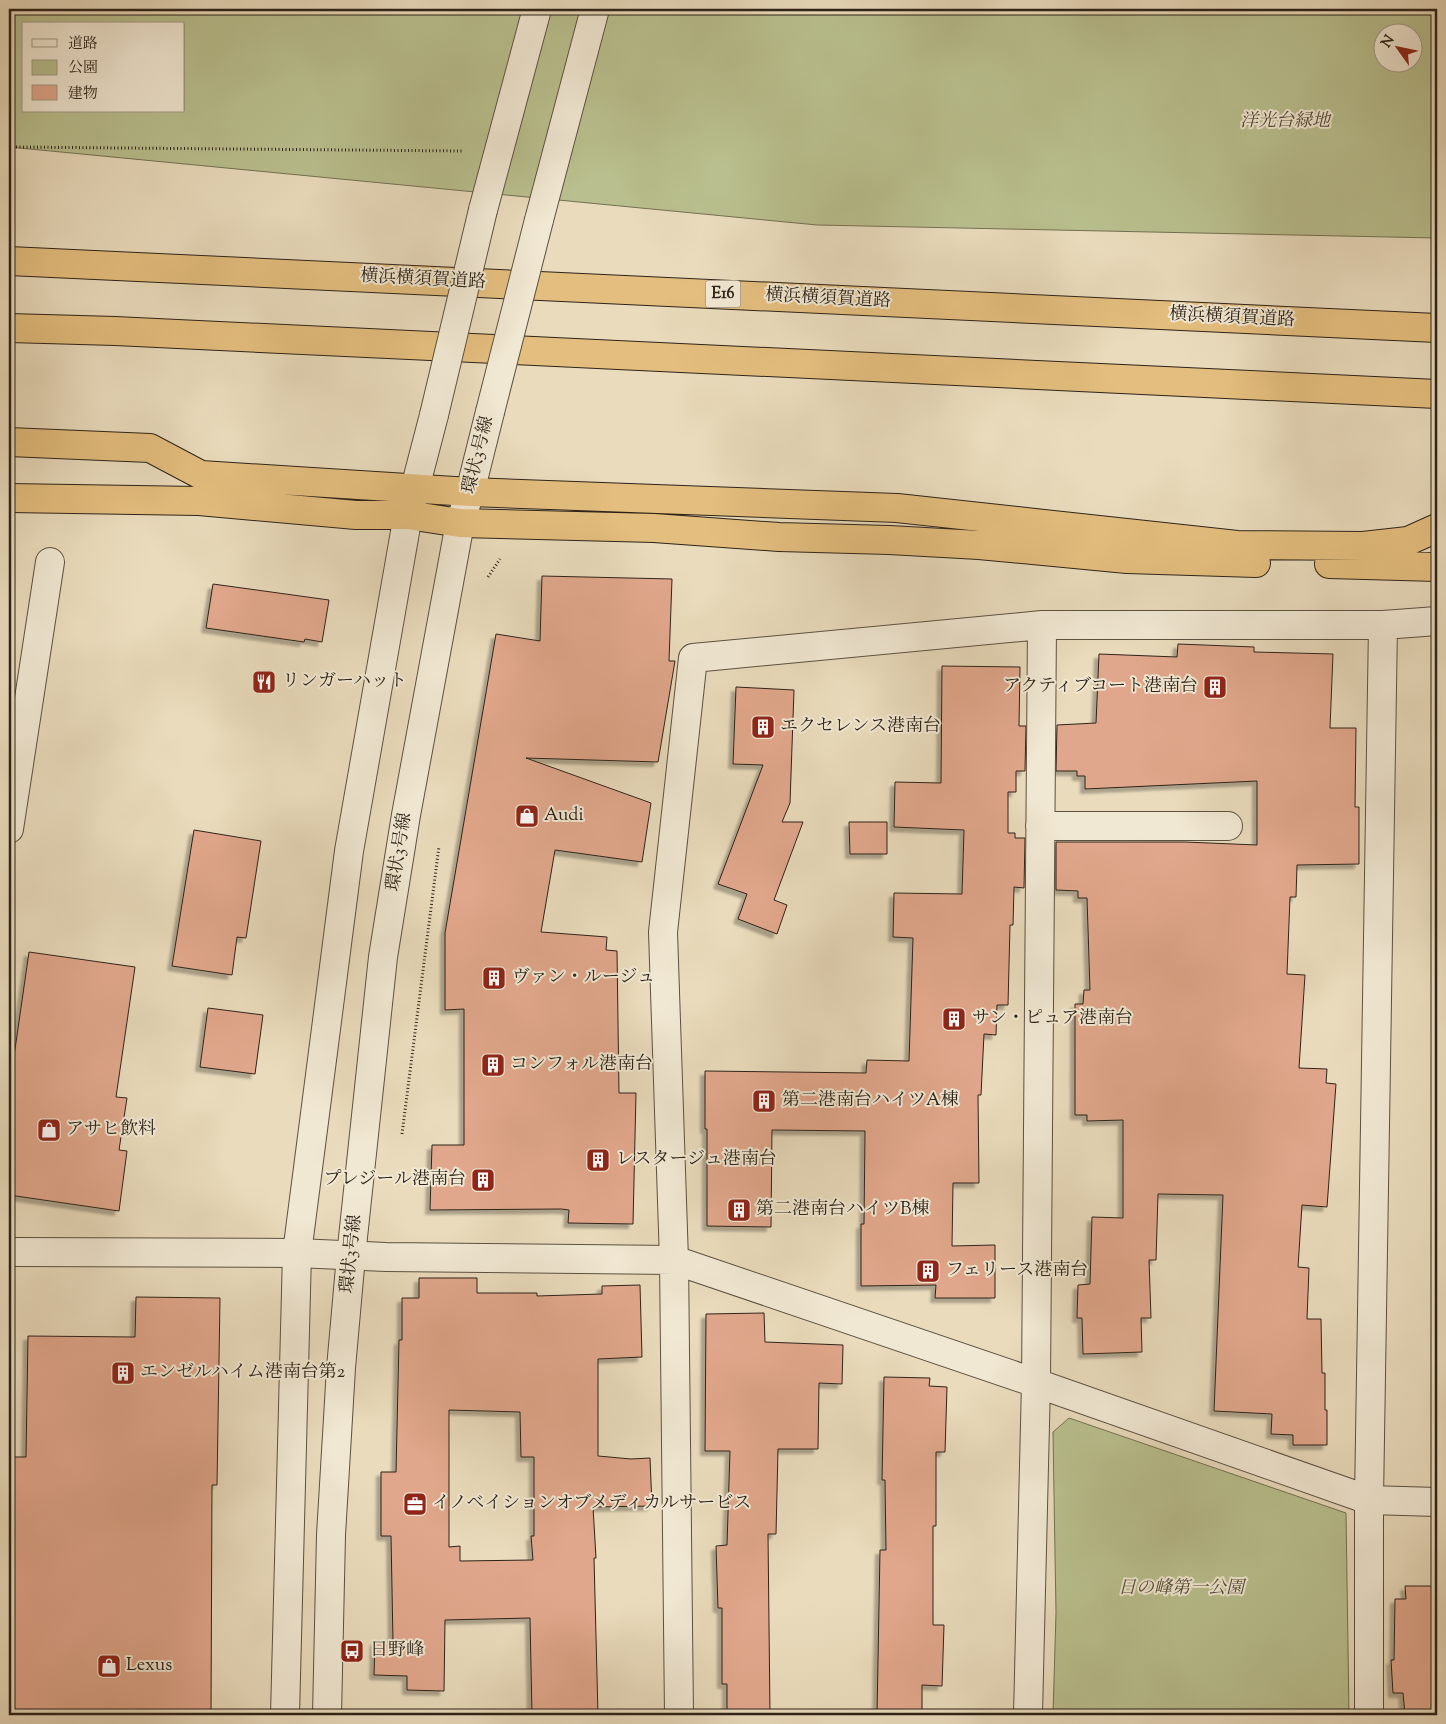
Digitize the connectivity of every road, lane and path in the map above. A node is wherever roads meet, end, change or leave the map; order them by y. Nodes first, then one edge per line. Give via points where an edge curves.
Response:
1 (537, 9) edge
2 (595, 9) edge
3 (9, 147) edge
4 (465, 152) dead end
5 (9, 261) edge
6 (9, 328) edge
7 (1437, 328) edge
8 (1437, 394) edge
9 (9, 442) edge
10 (415, 488) junction
11 (470, 492) junction
12 (9, 498) edge
13 (408, 514) junction
14 (460, 523) junction
15 (512, 525) junction
16 (1437, 528) edge
17 (50, 562) dead end
18 (1437, 567) edge
19 (482, 584) dead end
20 (1437, 621) edge
21 (1042, 625) junction
22 (1383, 625) junction
23 (1040, 826) junction
24 (1228, 826) dead end
25 (9, 829) edge
26 (440, 845) dead end
27 (402, 1140) dead end
28 (9, 1252) edge
29 (297, 1254) junction
30 (351, 1256) junction
31 (674, 1260) junction
32 (1036, 1383) junction
33 (1369, 1500) junction
34 (1437, 1502) edge
35 (285, 1715) edge
36 (327, 1715) edge
37 (679, 1715) edge
38 (1028, 1715) edge
39 (1369, 1715) edge

1 - 10 street, bridge via 483,210
2 - 11 street, 環状3号線, bridge
3 - 4 path
5 - 7 highway, 横浜横須賀道路 / E16
6 - 8 highway
9 - 10 highway via 150,448 201,475
10 - 11 highway
10 - 13 street
11 - 14 street, 環状3号線
11 - 16 highway via 897,508 1237,545 1363,546 1408,541
12 - 13 highway via 199,501 356,515
13 - 14 highway
13 - 29 street via 349,851
14 - 15 highway
14 - 30 street, 環状3号線 via 406,815 384,957
15 - 18 highway via 654,528 779,537 889,540 1127,559
15 - 19 path via 504,553
17 - 25 street
20 - 22 street
21 - 22 street
21 - 23 street
21 - 31 street via 693,658 663,932
22 - 33 street
23 - 24 street
23 - 32 street
26 - 27 path
28 - 29 street
29 - 30 street
29 - 35 street
30 - 31 street
30 - 36 street, 環状3号線 via 332,1525
31 - 32 street
31 - 37 street
32 - 33 street
32 - 38 street
33 - 34 street
33 - 39 street

